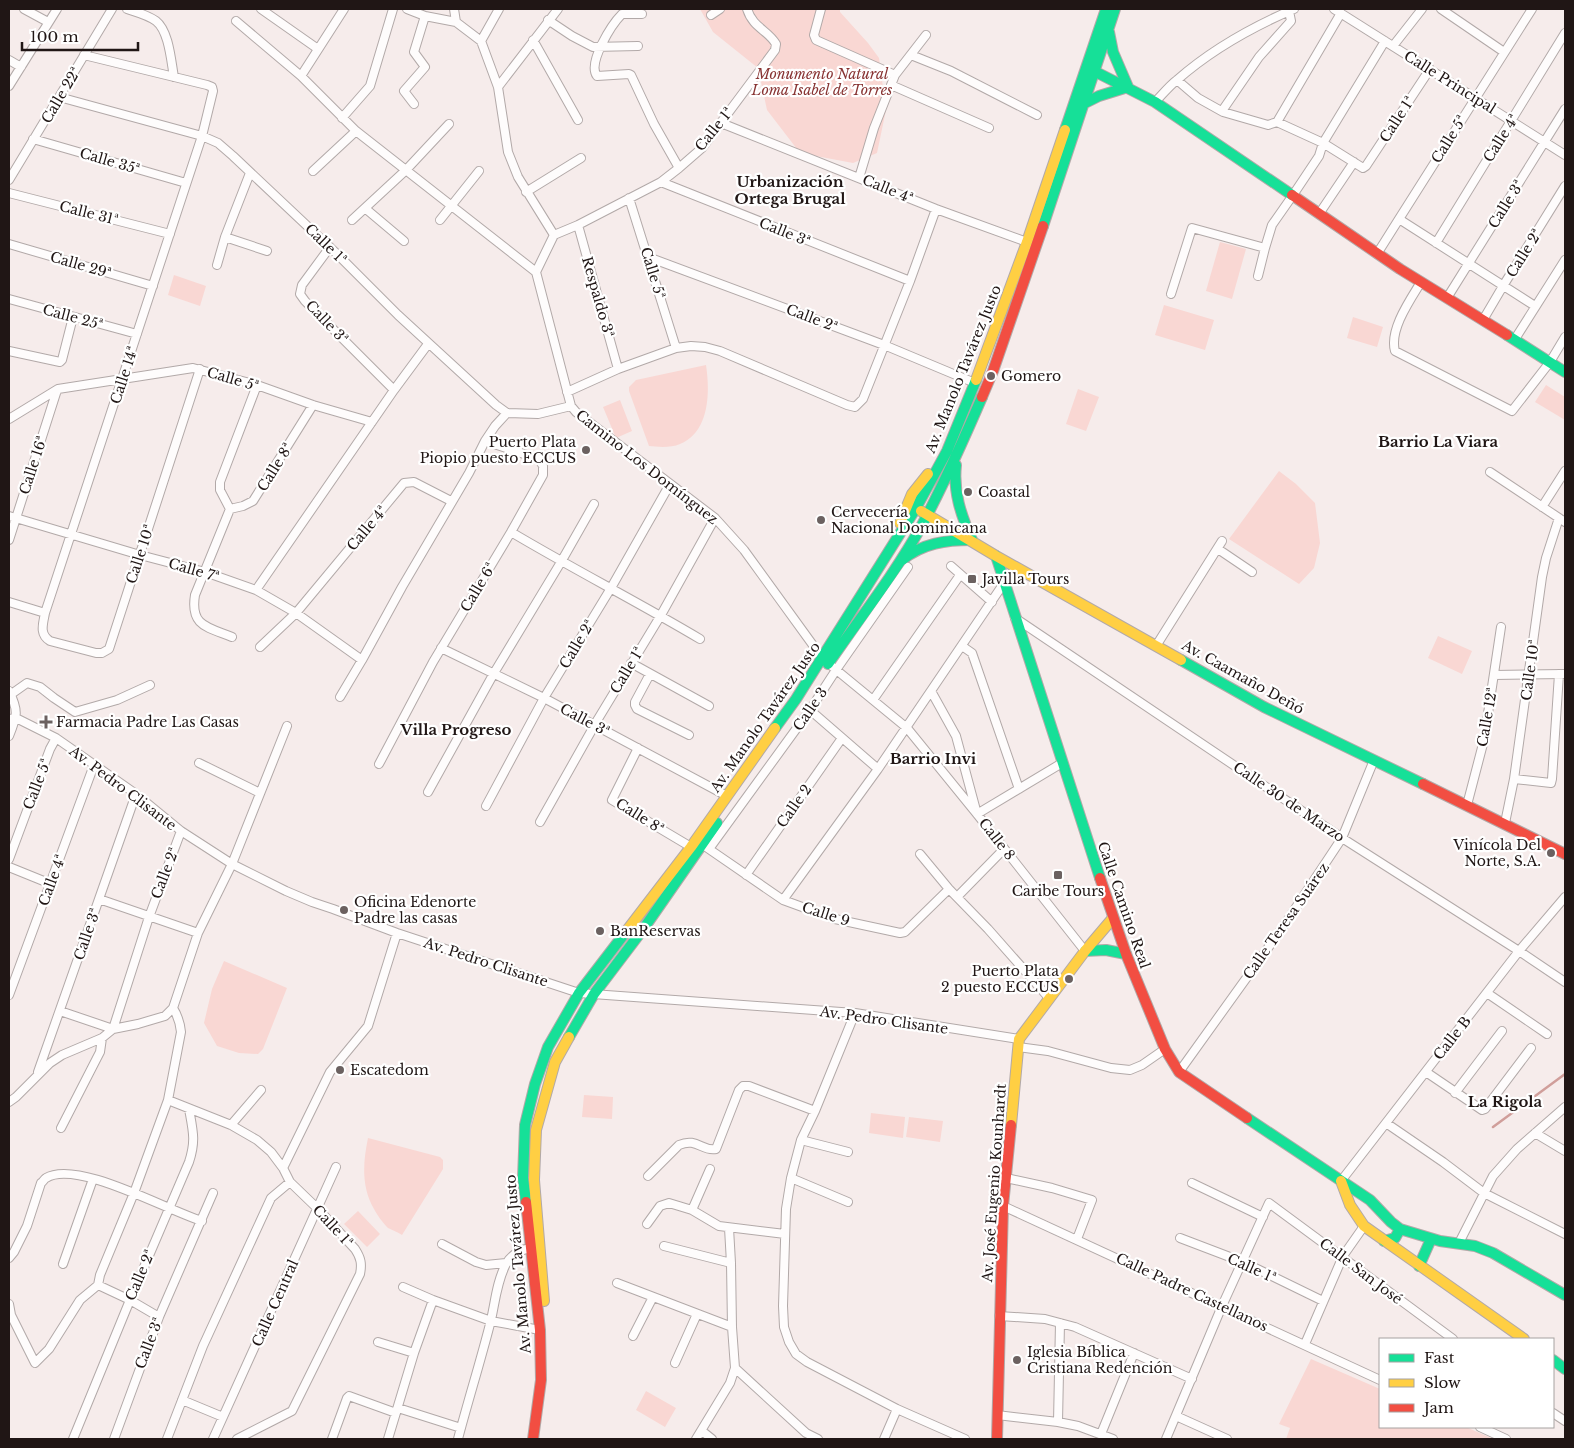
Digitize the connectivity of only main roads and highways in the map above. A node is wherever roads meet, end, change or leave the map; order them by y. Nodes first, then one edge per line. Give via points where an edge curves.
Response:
1 (1106, 9) edge
2 (1115, 9) edge
3 (1108, 30) junction
4 (1091, 69) junction
5 (1128, 87) junction
6 (1083, 104) junction
7 (1565, 372) edge
8 (958, 453) junction
9 (940, 462) junction
10 (916, 508) junction
11 (928, 514) junction
12 (972, 540) junction
13 (894, 544) junction
14 (996, 556) junction
15 (893, 570) junction
16 (829, 664) junction
17 (1565, 854) edge
18 (1113, 918) junction
19 (1085, 952) junction
20 (1126, 954) junction
21 (1341, 1181) junction
22 (1400, 1229) junction
23 (1431, 1239) junction
24 (1384, 1241) junction
25 (1419, 1266) junction
26 (1565, 1295) edge
27 (1523, 1338) edge
28 (1554, 1361) edge
29 (1565, 1369) edge
30 (533, 1439) edge
31 (539, 1439) edge
32 (997, 1439) edge

1 - 4 main road, Av. Manolo Tavárez Justo
2 - 3 main road, Av. Manolo Tavárez Justo
3 - 4 main road, Av. Manolo Tavárez Justo
3 - 5 main road via 1112,52
4 - 5 main road
4 - 6 main road, Av. Manolo Tavárez Justo
4 - 9 main road, Av. Manolo Tavárez Justo via 975,383
5 - 6 main road
5 - 7 main road via 1155,102 1377,254
6 - 8 main road, Av. Manolo Tavárez Justo via 993,371
8 - 11 main road, Av. Manolo Tavárez Justo
8 - 12 main road via 954,490
9 - 10 main road, Av. Manolo Tavárez Justo
9 - 13 main road via 912,494
10 - 11 main road, Av. Caamaño Deñó
10 - 13 main road, Av. Manolo Tavárez Justo
11 - 12 main road, Av. Caamaño Deñó
11 - 15 main road, Av. Manolo Tavárez Justo
12 - 14 main road, Av. Caamaño Deñó
12 - 15 main road via 930,543 913,551
13 - 16 main road, Av. Manolo Tavárez Justo
14 - 17 main road, Av. Caamaño Deñó via 1264,706
14 - 18 main road, Calle Camino Real
15 - 16 main road, Av. Manolo Tavárez Justo
16 - 30 main road, Av. Manolo Tavárez Justo via 796,699 691,847 579,993 548,1047 525,1125 523,1178 540,1330 541,1380
16 - 31 main road, Av. Manolo Tavárez Justo via 706,847 697,851 594,994 555,1062 536,1130 534,1180 549,1380
18 - 19 main road
18 - 20 main road, Calle Camino Real
19 - 20 main road via 1106,950
19 - 32 main road, Av. José Eugenio Kounhardt via 1018,1043 1003,1206
20 - 21 main road, Calle Camino Real via 1165,1049 1180,1072
21 - 22 main road, Calle Camino Real via 1370,1200
21 - 24 main road via 1359,1221
22 - 23 main road
22 - 24 main road via 1395,1238
23 - 25 main road
23 - 26 main road via 1476,1246 1493,1253
24 - 25 main road
25 - 27 main road
28 - 29 main road

